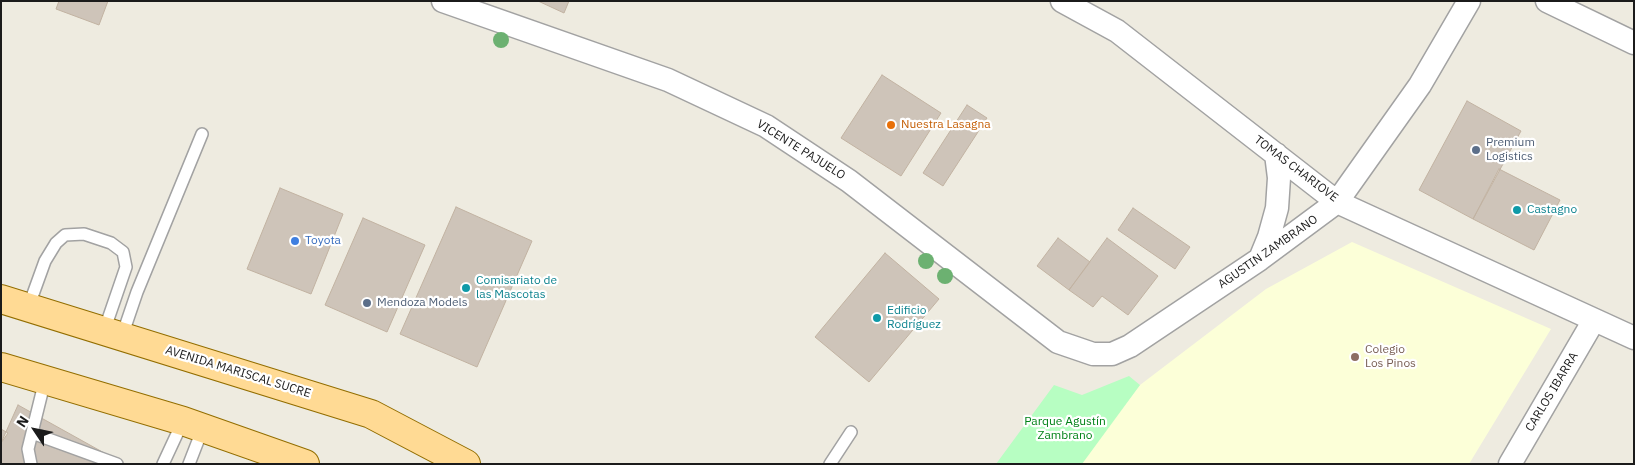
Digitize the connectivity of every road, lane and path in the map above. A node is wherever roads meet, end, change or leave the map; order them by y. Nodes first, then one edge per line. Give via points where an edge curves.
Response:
1 (443, 1) edge
2 (1062, 1) edge
3 (1469, 1) edge
4 (1547, 1) edge
5 (468, 5) edge
6 (1634, 43) edge
7 (202, 134) dead end
8 (1276, 154) junction
9 (1337, 202) junction
10 (1260, 259) junction
11 (1, 299) edge
12 (28, 308) junction
13 (1594, 320) junction
14 (113, 333) junction
15 (1634, 338) edge
16 (1093, 354) joint
17 (1, 367) edge
18 (45, 380) junction
19 (193, 425) junction
20 (32, 432) junction
21 (851, 432) dead end
22 (31, 464) edge
23 (117, 464) edge
24 (163, 464) edge
25 (189, 464) edge
26 (305, 464) edge
27 (466, 464) edge
28 (830, 464) edge
29 (1510, 464) edge

1 - 5 street, VICENTE PAJUELO
2 - 8 street, TOMAS CHARIOVE via 1117,31
3 - 9 street, AGUSTIN ZAMBRANO via 1420,85
4 - 6 street
5 - 16 street, VICENTE PAJUELO via 668,80 766,126 849,181 1058,342
7 - 14 lane via 137,292
8 - 9 street, TOMAS CHARIOVE
8 - 10 street via 1279,178 1277,208
9 - 10 street, AGUSTIN ZAMBRANO
9 - 13 street, TOMAS CHARIOVE
10 - 16 street, AGUSTIN ZAMBRANO via 1130,346 1112,354
11 - 12 main road, AVENIDA MARISCAL SUCRE
12 - 14 main road, AVENIDA MARISCAL SUCRE
12 - 14 lane via 45,261 56,243 65,236 84,234 111,243 123,252 126,267
13 - 15 street, TOMAS CHARIOVE
13 - 29 street, CARLOS IBARRA
14 - 27 main road, AVENIDA MARISCAL SUCRE via 371,414
17 - 18 main road
18 - 19 main road
18 - 20 lane
19 - 24 lane
19 - 25 lane
19 - 26 main road
20 - 22 lane via 28,449
20 - 23 lane
21 - 28 lane

